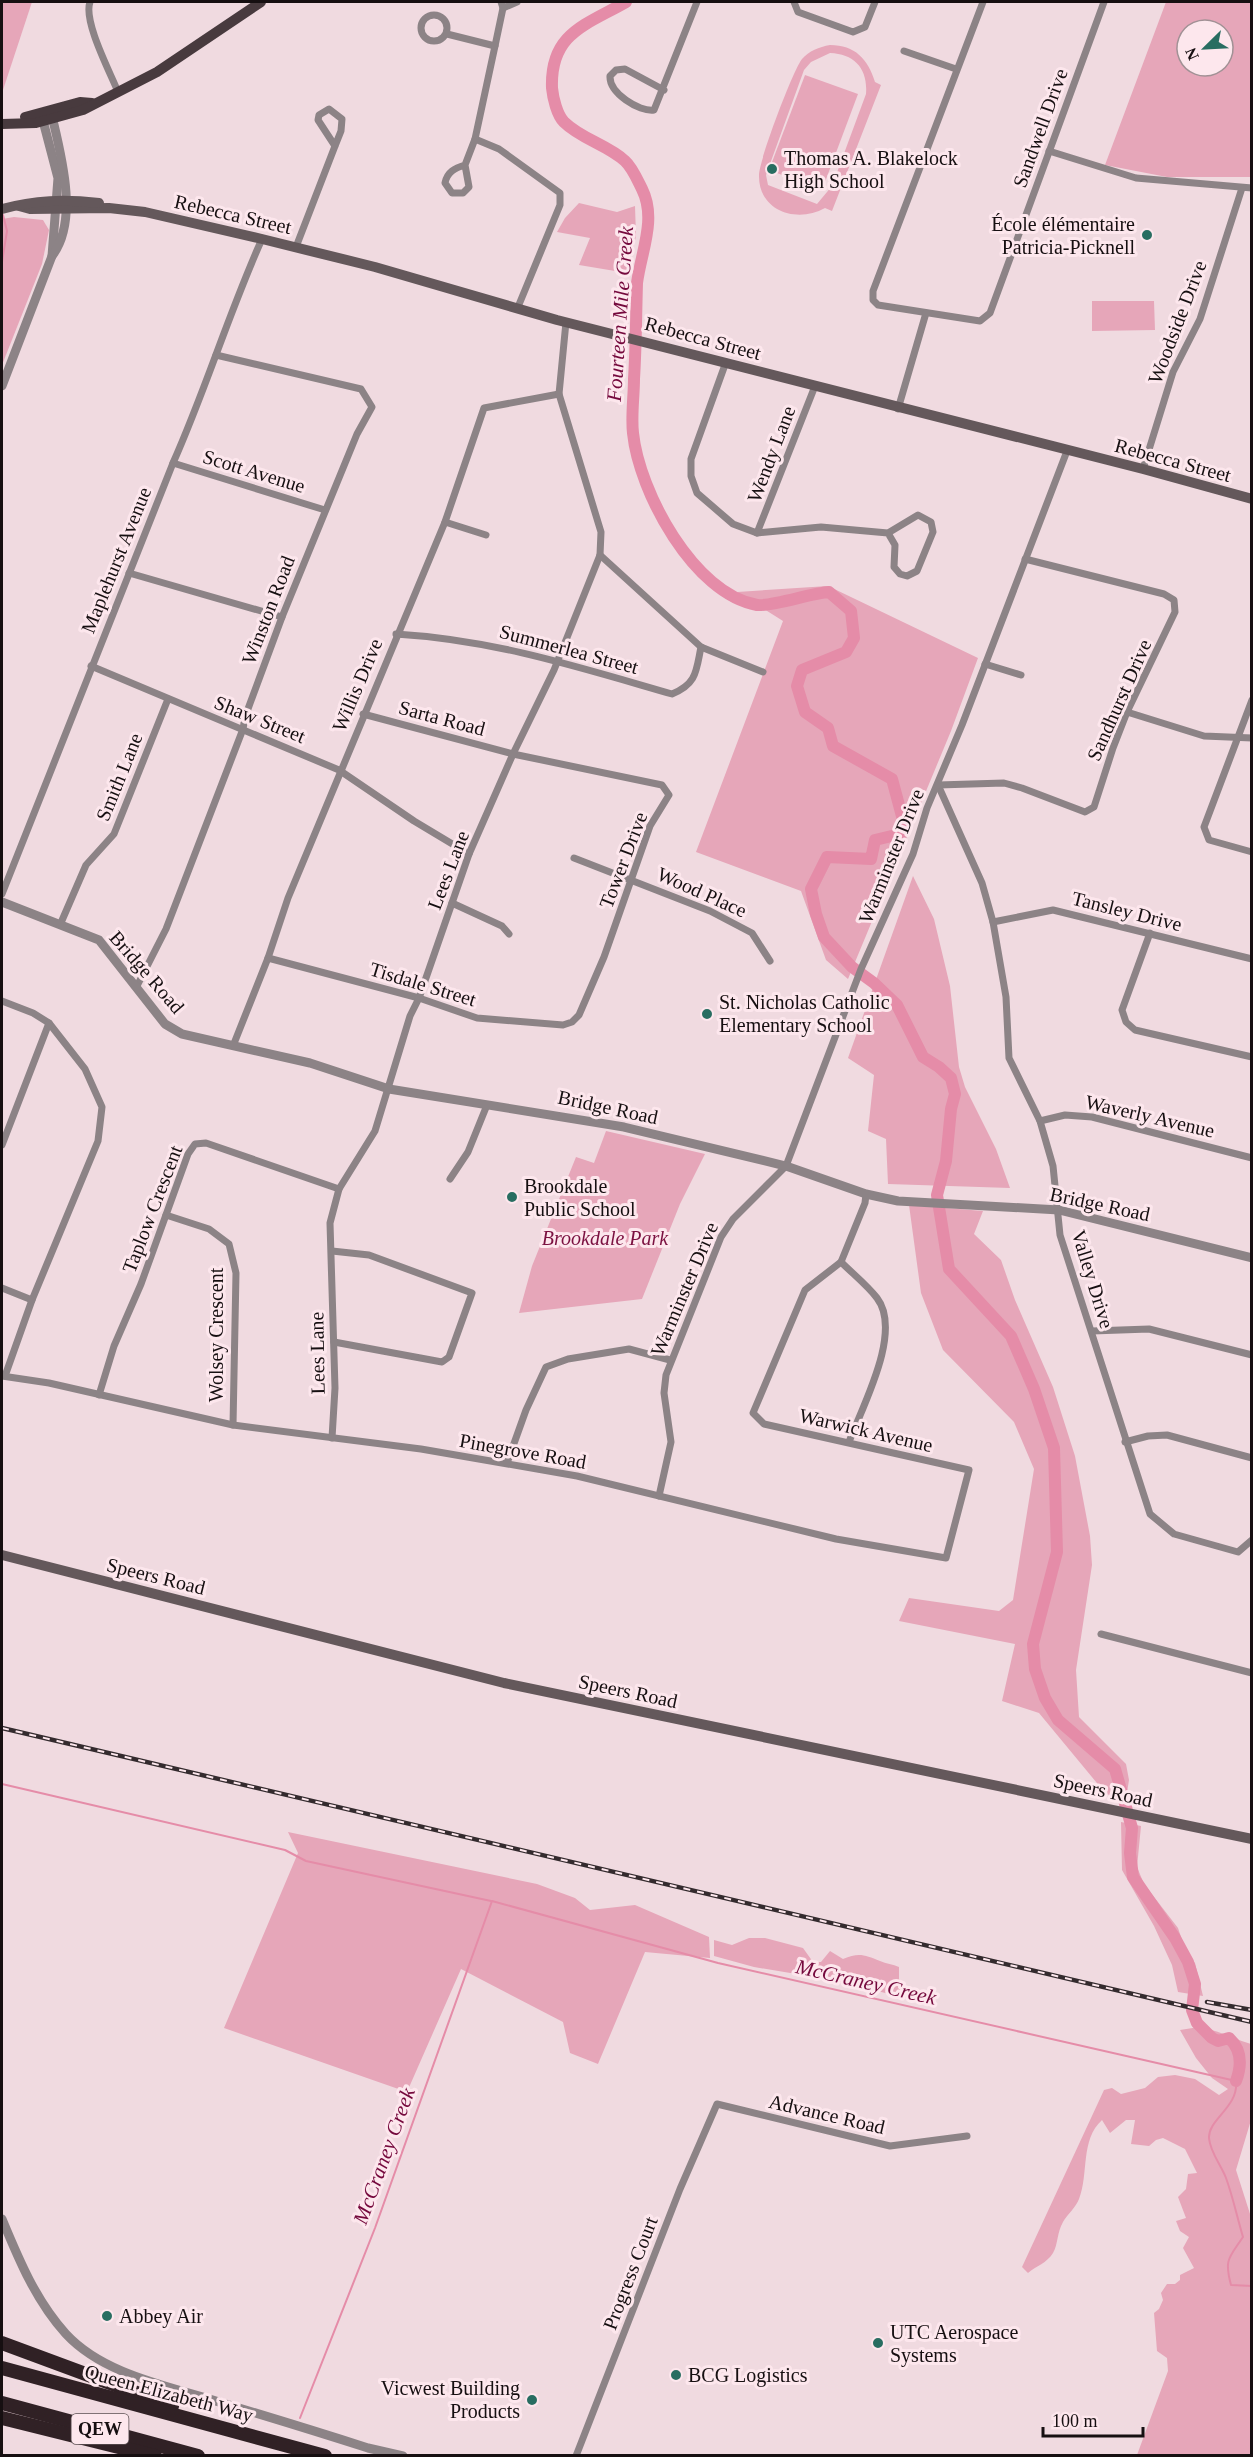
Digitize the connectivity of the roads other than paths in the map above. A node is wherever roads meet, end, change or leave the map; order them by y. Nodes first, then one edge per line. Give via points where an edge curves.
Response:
1 (90, 2) edge
2 (261, 2) edge
3 (517, 2) edge
4 (697, 2) edge
5 (794, 2) edge
6 (875, 2) edge
7 (983, 2) edge
8 (1104, 2) edge
9 (502, 5) edge
10 (447, 34) junction
11 (495, 46) junction
12 (904, 51) dead end
13 (956, 69) junction
14 (664, 90) junction
15 (118, 92) junction
16 (47, 117) junction
17 (2, 124) edge
18 (475, 139) junction
19 (335, 146) junction
20 (1049, 151) junction
21 (465, 165) dead end
22 (1242, 188) junction
23 (1251, 188) edge
24 (62, 204) junction
25 (2, 209) edge
26 (262, 239) junction
27 (296, 248) junction
28 (518, 307) junction
29 (927, 313) junction
30 (566, 322) junction
31 (216, 355) junction
32 (726, 362) junction
33 (2, 386) edge
34 (815, 386) junction
35 (559, 394) junction
36 (898, 409) junction
37 (1067, 451) junction
38 (173, 463) junction
39 (1143, 469) junction
40 (1251, 499) edge
41 (325, 510) junction
42 (445, 522) junction
43 (757, 533) junction
44 (888, 533) junction
45 (486, 535) dead end
46 (600, 555) junction
47 (1025, 559) junction
48 (129, 573) junction
49 (282, 617) junction
50 (396, 634) junction
51 (702, 646) junction
52 (558, 659) junction
53 (985, 664) junction
54 (91, 666) junction
55 (763, 672) dead end
56 (1021, 675) dead end
57 (168, 699) junction
58 (1251, 700) edge
59 (1127, 712) junction
60 (363, 714) junction
61 (243, 729) junction
62 (1251, 738) edge
63 (1239, 739) junction
64 (513, 754) junction
65 (339, 770) junction
66 (938, 785) junction
67 (1251, 852) edge
68 (469, 854) junction
69 (574, 858) dead end
70 (630, 879) junction
71 (2, 894) edge
72 (2, 902) edge
73 (452, 903) junction
74 (993, 922) junction
75 (60, 925) junction
76 (1150, 933) junction
77 (509, 934) dead end
78 (268, 958) junction
79 (1251, 959) edge
80 (770, 961) dead end
81 (137, 986) junction
82 (419, 998) junction
83 (2, 1001) edge
84 (572, 1022) joint
85 (50, 1023) junction
86 (232, 1046) junction
87 (1251, 1057) edge
88 (389, 1089) junction
89 (487, 1105) junction
90 (1040, 1122) junction
91 (2, 1145) edge
92 (1251, 1158) edge
93 (786, 1166) junction
94 (450, 1179) dead end
95 (339, 1189) junction
96 (866, 1194) junction
97 (1059, 1210) junction
98 (166, 1215) junction
99 (332, 1251) junction
100 (1251, 1258) edge
101 (841, 1262) junction
102 (2, 1288) edge
103 (32, 1300) junction
104 (1092, 1330) junction
105 (334, 1342) junction
106 (1251, 1355) edge
107 (670, 1360) junction
108 (3, 1376) edge
109 (99, 1395) junction
110 (233, 1425) junction
111 (332, 1438) junction
112 (849, 1442) junction
113 (1125, 1442) junction
114 (1251, 1458) edge
115 (507, 1463) junction
116 (969, 1470) joint
117 (659, 1496) junction
118 (1251, 1540) edge
119 (2, 1555) edge
120 (1101, 1634) dead end
121 (1251, 1673) edge
122 (1251, 1839) edge
123 (717, 2104) joint
124 (967, 2136) dead end
125 (2, 2219) edge
126 (2, 2343) edge
127 (2, 2368) edge
128 (2, 2403) edge
129 (180, 2416) junction
130 (2, 2418) edge
131 (155, 2456) edge
132 (198, 2456) edge
133 (326, 2456) edge
134 (403, 2456) edge
135 (576, 2456) edge

1 - 15 street via 93,32
2 - 15 main road via 158,72
3 - 9 street
4 - 14 street
5 - 6 street via 798,12 853,32 865,27
7 - 13 street
8 - 20 street, Sandwell Drive
9 - 11 street
10 - 10 street via 447,23 441,16 432,15 423,21 421,31 428,40 441,40
10 - 11 street
11 - 18 street
12 - 13 street
13 - 29 street, Sandwell Drive via 873,291 873,300 878,305
14 - 14 street via 625,69 610,76 612,88 646,111 657,108
15 - 16 main road via 92,103 80,102
16 - 17 main road via 23,125
16 - 24 street
18 - 21 street
18 - 28 street via 499,149 560,193 560,205
19 - 19 street via 343,124 339,115 329,109 318,120
19 - 27 street
20 - 22 street via 1136,178
20 - 29 street, Sandwell Drive via 990,313 980,321
22 - 23 street
22 - 39 street, Woodside Drive via 1200,319 1173,372
24 - 25 main road, Rebecca Street
24 - 26 main road, Rebecca Street via 145,212
24 - 33 street via 52,256
26 - 27 main road, Rebecca Street
26 - 31 street, Maplehurst Avenue via 238,291
27 - 28 main road, Rebecca Street
28 - 30 main road, Rebecca Street
29 - 36 street
30 - 32 main road, Rebecca Street
30 - 35 street, Lees Lane
31 - 38 street, Maplehurst Avenue
31 - 41 street, Winston Road via 361,389 372,407
32 - 34 main road, Rebecca Street
32 - 43 street via 691,459 691,476 698,493 733,524
34 - 36 main road, Rebecca Street
34 - 43 street, Wendy Lane
35 - 42 street, Willis Drive via 484,408
35 - 46 street, Lees Lane via 601,531
36 - 37 main road, Rebecca Street
37 - 39 main road, Rebecca Street
37 - 47 street, Warminster Drive
38 - 41 street, Scott Avenue
38 - 48 street, Maplehurst Avenue
39 - 40 main road, Rebecca Street
41 - 49 street, Winston Road
42 - 45 street
42 - 50 street, Willis Drive
43 - 44 street via 821,527
44 - 44 street via 895,545 894,567 900,574 917,571 933,532 931,522 918,515
46 - 51 street
46 - 52 street, Lees Lane
47 - 53 street, Warminster Drive
47 - 59 street, Sandhurst Drive via 1164,594 1174,600 1175,612
48 - 49 street
48 - 54 street, Maplehurst Avenue
49 - 61 street, Winston Road via 244,717
50 - 52 street, Summerlea Street via 444,637
50 - 60 street, Willis Drive
51 - 52 street, Summerlea Street via 695,677 687,688 672,694
51 - 55 street
52 - 64 street, Lees Lane
53 - 56 street
53 - 66 street, Warminster Drive
54 - 57 street, Shaw Street
54 - 71 street, Maplehurst Avenue
57 - 61 street, Shaw Street
57 - 75 street, Smith Lane via 114,834 86,865
58 - 63 street
59 - 63 street via 1204,736
59 - 66 street, Sandhurst Drive via 1094,807 1089,811 1004,783
60 - 64 street, Sarta Road
60 - 65 street, Willis Drive
61 - 65 street, Shaw Street
61 - 81 street, Winston Road via 166,929
62 - 63 street
63 - 67 street via 1204,827 1209,840
64 - 68 street, Lees Lane
64 - 70 street, Tower Drive via 662,785 669,795 650,826
65 - 68 street, Shaw Street
65 - 78 street, Willis Drive
66 - 74 street, Warminster Drive via 982,883
66 - 93 street, Warminster Drive via 913,854 861,969
68 - 73 street, Lees Lane
69 - 70 street, Wood Place
70 - 80 street, Wood Place via 710,910 752,933
70 - 84 street, Tower Drive via 604,957 579,1015
72 - 75 street, Bridge Road
73 - 77 street via 502,926
73 - 82 street, Lees Lane
74 - 76 street, Tansley Drive via 1053,910
74 - 90 street, Valley Drive via 1006,997 1009,1058
75 - 81 street, Bridge Road via 99,940
76 - 79 street, Tansley Drive
76 - 87 street via 1122,1011 1125,1022 1135,1030
78 - 82 street, Tisdale Street
78 - 86 street, Willis Drive
81 - 86 street, Bridge Road via 165,1024 182,1034
82 - 84 street, Tisdale Street via 477,1018 563,1025
82 - 88 street, Lees Lane
83 - 85 street
85 - 91 street
85 - 103 street via 85,1069 102,1107 98,1141
86 - 88 street, Bridge Road via 310,1063
88 - 89 street, Bridge Road
88 - 95 street, Lees Lane via 375,1131
89 - 93 street, Bridge Road via 624,1127
89 - 94 street via 468,1152
90 - 92 street, Waverly Avenue via 1065,1114 1092,1117
90 - 97 street, Valley Drive via 1053,1166
93 - 96 street, Bridge Road
93 - 107 street, Warminster Drive via 733,1219 721,1237
95 - 98 street, Taplow Crescent via 206,1143 195,1144
95 - 99 street, Lees Lane via 330,1223
96 - 97 street, Bridge Road via 898,1201
96 - 101 street
97 - 100 street, Bridge Road
97 - 104 street, Valley Drive via 1060,1235
98 - 109 street, Taplow Crescent via 114,1346
98 - 110 street, Wolsey Crescent via 209,1229 229,1244 236,1273
99 - 105 street, Lees Lane
99 - 105 street via 369,1255 472,1293 449,1357 442,1362
101 - 112 street via 878,1299 885,1323 884,1350
101 - 112 street, Warwick Avenue via 805,1290 753,1413 764,1424
102 - 103 street
103 - 108 street
104 - 106 street via 1149,1329
104 - 113 street, Valley Drive
105 - 111 street, Lees Lane
107 - 115 street via 629,1349 568,1359 546,1367
107 - 117 street, Warminster Drive via 664,1393 671,1443
108 - 109 street, Pinegrove Road
109 - 110 street, Pinegrove Road
110 - 111 street, Pinegrove Road
111 - 115 street, Pinegrove Road
112 - 116 street, Warwick Avenue
113 - 114 street via 1167,1435
113 - 118 street, Valley Drive via 1150,1514 1160,1525 1174,1534 1238,1552
115 - 117 street, Pinegrove Road
116 - 117 street, Pinegrove Road via 946,1558 836,1539
119 - 122 main road, Speers Road via 504,1683
120 - 121 street
123 - 124 street, Advance Road via 890,2146
123 - 135 street, Progress Court
125 - 134 street via 39,2300 67,2335 89,2353 119,2369 162,2384
126 - 129 highway via 174,2407
127 - 129 highway, Queen Elizabeth Way / QEW
128 - 132 highway, QEW
129 - 133 highway, Queen Elizabeth Way / QEW
130 - 131 highway

